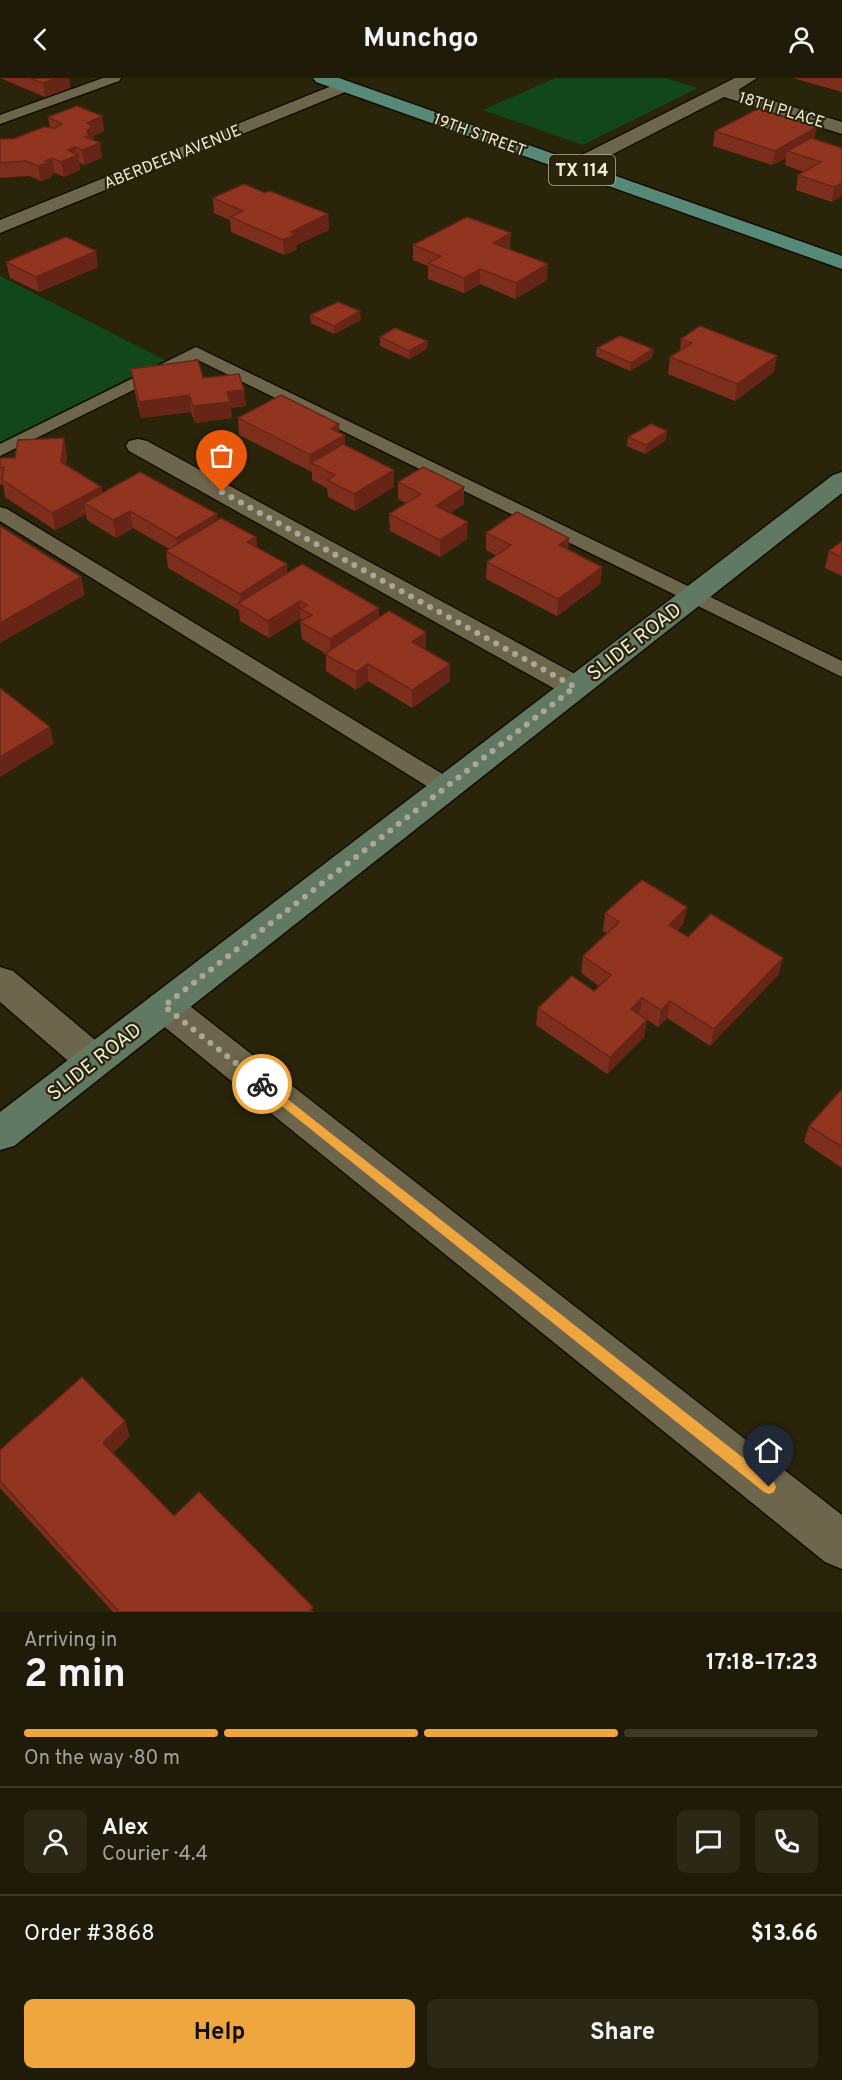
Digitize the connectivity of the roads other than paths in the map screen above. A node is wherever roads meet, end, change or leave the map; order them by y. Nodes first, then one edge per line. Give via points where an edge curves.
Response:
1 (115, 78) edge
2 (322, 78) edge
3 (748, 78) edge
4 (344, 86) junction
5 (723, 91) junction
6 (0, 120) edge
7 (842, 128) edge
8 (573, 167) junction
9 (0, 227) edge
10 (842, 263) edge
11 (138, 446) dead end
12 (0, 451) edge
13 (842, 480) edge
14 (0, 513) edge
15 (692, 596) junction
16 (842, 670) edge
17 (575, 687) junction
18 (446, 787) junction
19 (0, 981) edge
20 (164, 1006) junction
21 (94, 1061) junction
22 (0, 1134) edge
23 (842, 1545) edge

1 - 6 lane
2 - 4 main road, 19TH STREET / TX 114
3 - 5 street
4 - 8 main road, 19TH STREET / TX 114
4 - 9 street, ABERDEEN AVENUE
5 - 7 street, 18TH PLACE
5 - 8 street
8 - 10 main road, 19TH STREET / TX 114
11 - 17 street
12 - 15 lane via 196,352
13 - 15 main road, SLIDE ROAD
14 - 18 lane
15 - 16 lane
15 - 17 main road, SLIDE ROAD
17 - 18 main road, SLIDE ROAD
18 - 20 main road, SLIDE ROAD
19 - 21 street
20 - 21 main road, SLIDE ROAD
20 - 23 street
21 - 22 main road, SLIDE ROAD

